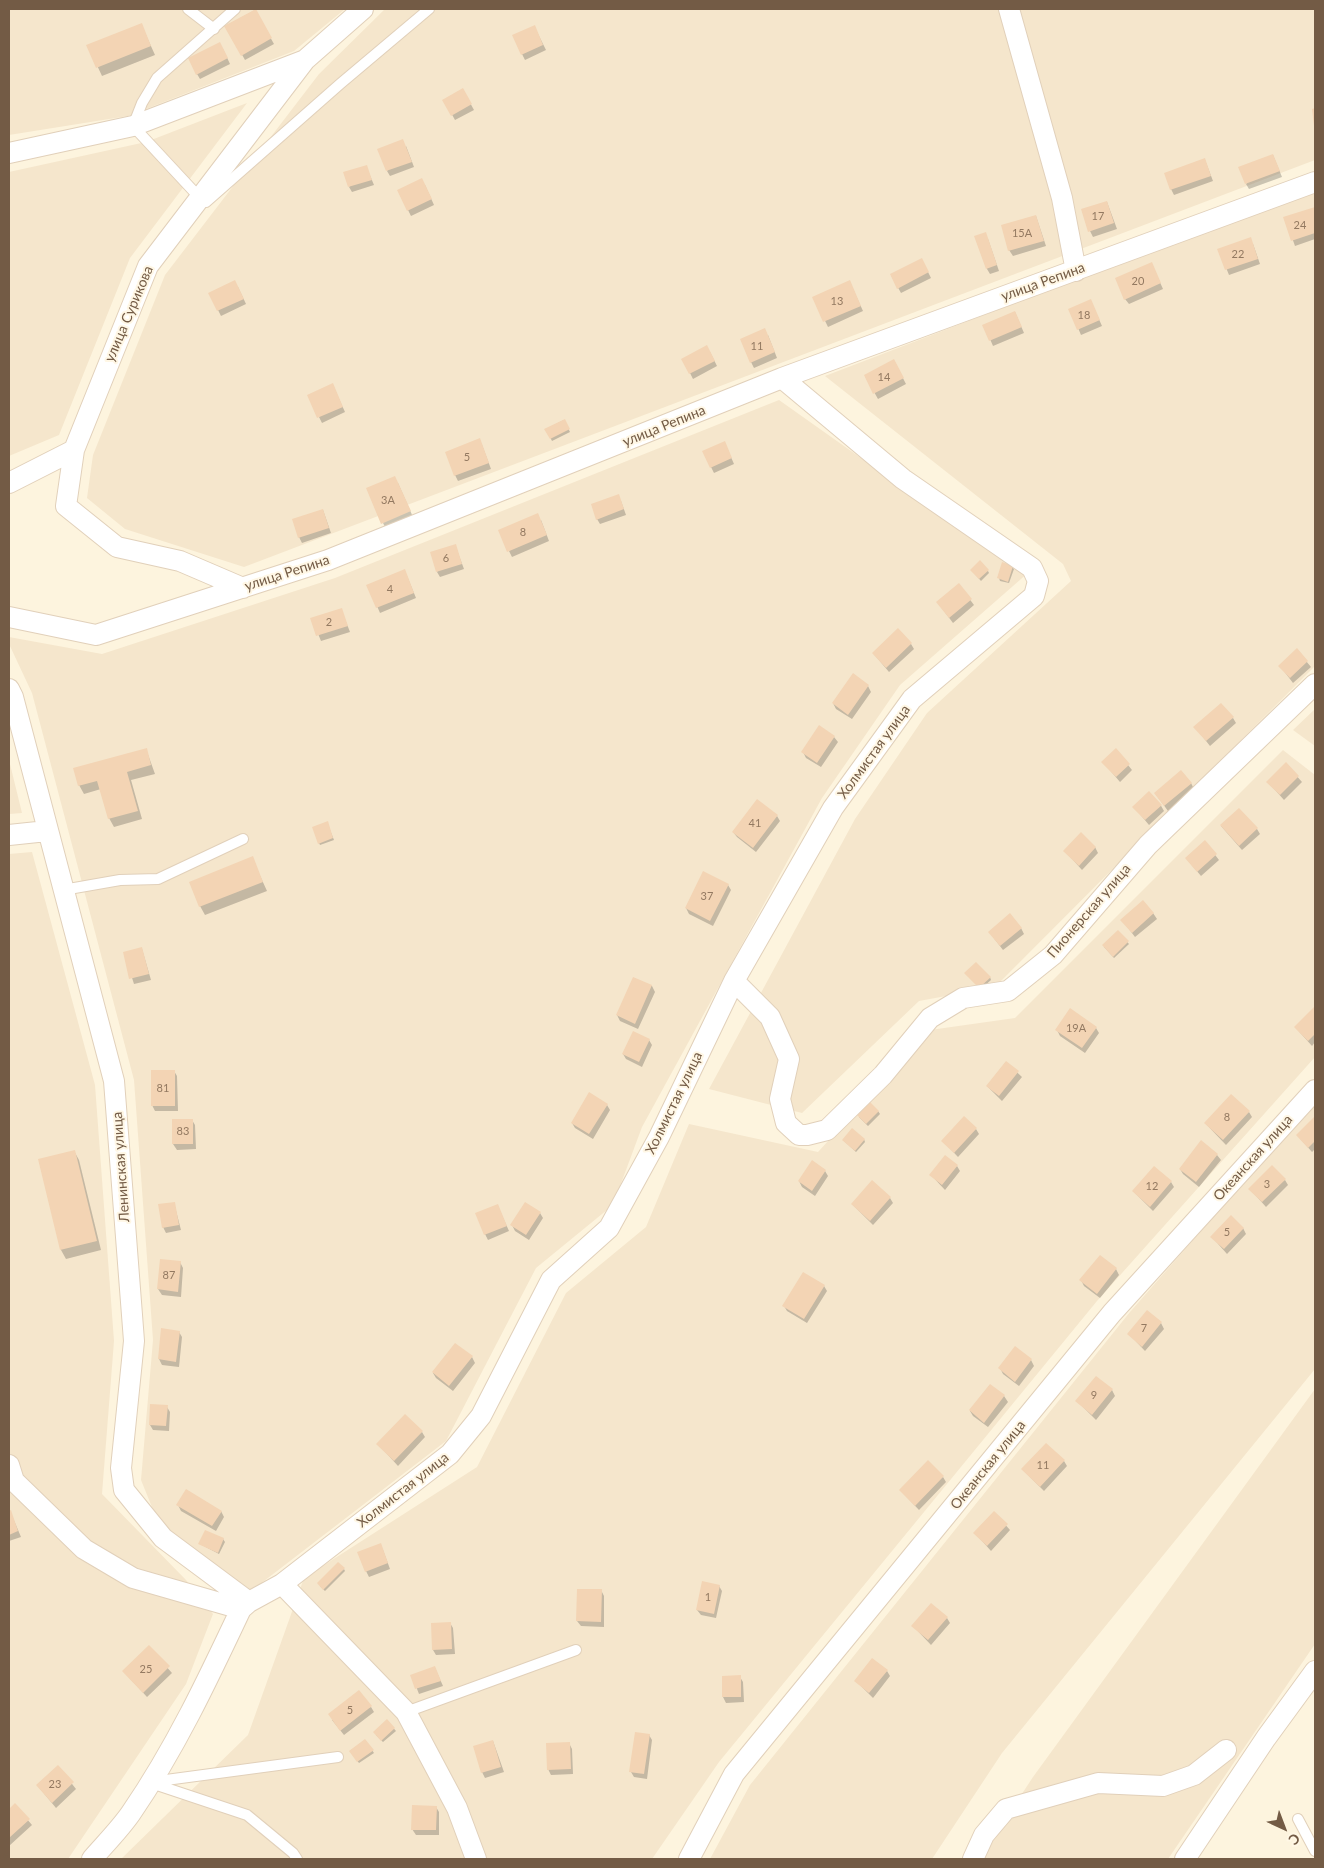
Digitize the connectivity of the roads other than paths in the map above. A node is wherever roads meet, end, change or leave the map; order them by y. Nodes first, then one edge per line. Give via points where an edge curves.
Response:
1 (188, 9) edge
2 (235, 9) edge
3 (363, 9) edge
4 (430, 9) edge
5 (1009, 9) edge
6 (214, 29) junction
7 (304, 60) junction
8 (133, 126) junction
9 (9, 153) edge
10 (1315, 182) edge
11 (199, 197) junction
12 (180, 223) junction
13 (1076, 271) junction
14 (782, 378) junction
15 (74, 450) junction
16 (9, 483) edge
17 (243, 588) junction
18 (9, 617) edge
19 (1315, 684) edge
20 (9, 689) edge
21 (47, 831) junction
22 (9, 835) edge
23 (244, 839) dead end
24 (63, 890) junction
25 (734, 981) junction
26 (1315, 1090) edge
27 (10, 1477) edge
28 (282, 1584) junction
29 (245, 1605) junction
30 (576, 1650) dead end
31 (1315, 1671) edge
32 (406, 1712) junction
33 (1226, 1750) dead end
34 (338, 1757) dead end
35 (150, 1783) junction
36 (1298, 1819) dead end
37 (1315, 1851) edge
38 (92, 1859) edge
39 (297, 1859) edge
40 (475, 1859) edge
41 (688, 1859) edge
42 (973, 1859) edge
43 (1185, 1859) edge

1 - 6 lane
2 - 6 lane
3 - 7 street, улица Сурикова
4 - 12 lane
5 - 13 street via 1062,198
6 - 8 lane via 157,78
7 - 8 street, улица Сурикова
7 - 11 street, улица Сурикова
8 - 9 street, улица Сурикова
8 - 11 lane
10 - 13 street, улица Репина
11 - 12 street, улица Сурикова
12 - 15 street, улица Сурикова via 148,266
13 - 14 street, улица Репина
14 - 17 street, улица Репина via 337,557
14 - 25 street, Холмистая улица via 903,479 1032,568 1038,581 1034,596 912,700 833,808
15 - 16 street
15 - 17 street, улица Сурикова via 66,506 116,547 180,561
17 - 18 street, улица Репина via 96,635
19 - 25 street, Пионерская улица via 1148,844 1053,955 1008,991 963,998 930,1018 883,1075 827,1130 799,1135 786,1123 780,1099 789,1060 770,1017
20 - 21 street, Ленинская улица
21 - 22 street
21 - 24 street, Ленинская улица
23 - 24 lane via 158,879 120,880
24 - 29 street, Ленинская улица via 114,1082 134,1341 121,1468 124,1490 163,1538
25 - 28 street, Холмистая улица via 659,1137 609,1228 551,1280 481,1416 450,1454
26 - 41 street, Океанская улица via 1112,1313 734,1774
27 - 29 street via 84,1549 133,1578
28 - 29 street, Холмистая улица
28 - 32 street
29 - 35 street via 201,1694
30 - 32 lane
31 - 43 street
32 - 40 street via 457,1808
33 - 42 street via 1194,1775 1163,1786 1098,1783 1006,1809 984,1835
34 - 35 lane
35 - 38 street via 130,1814
35 - 39 lane via 247,1815
36 - 37 lane

